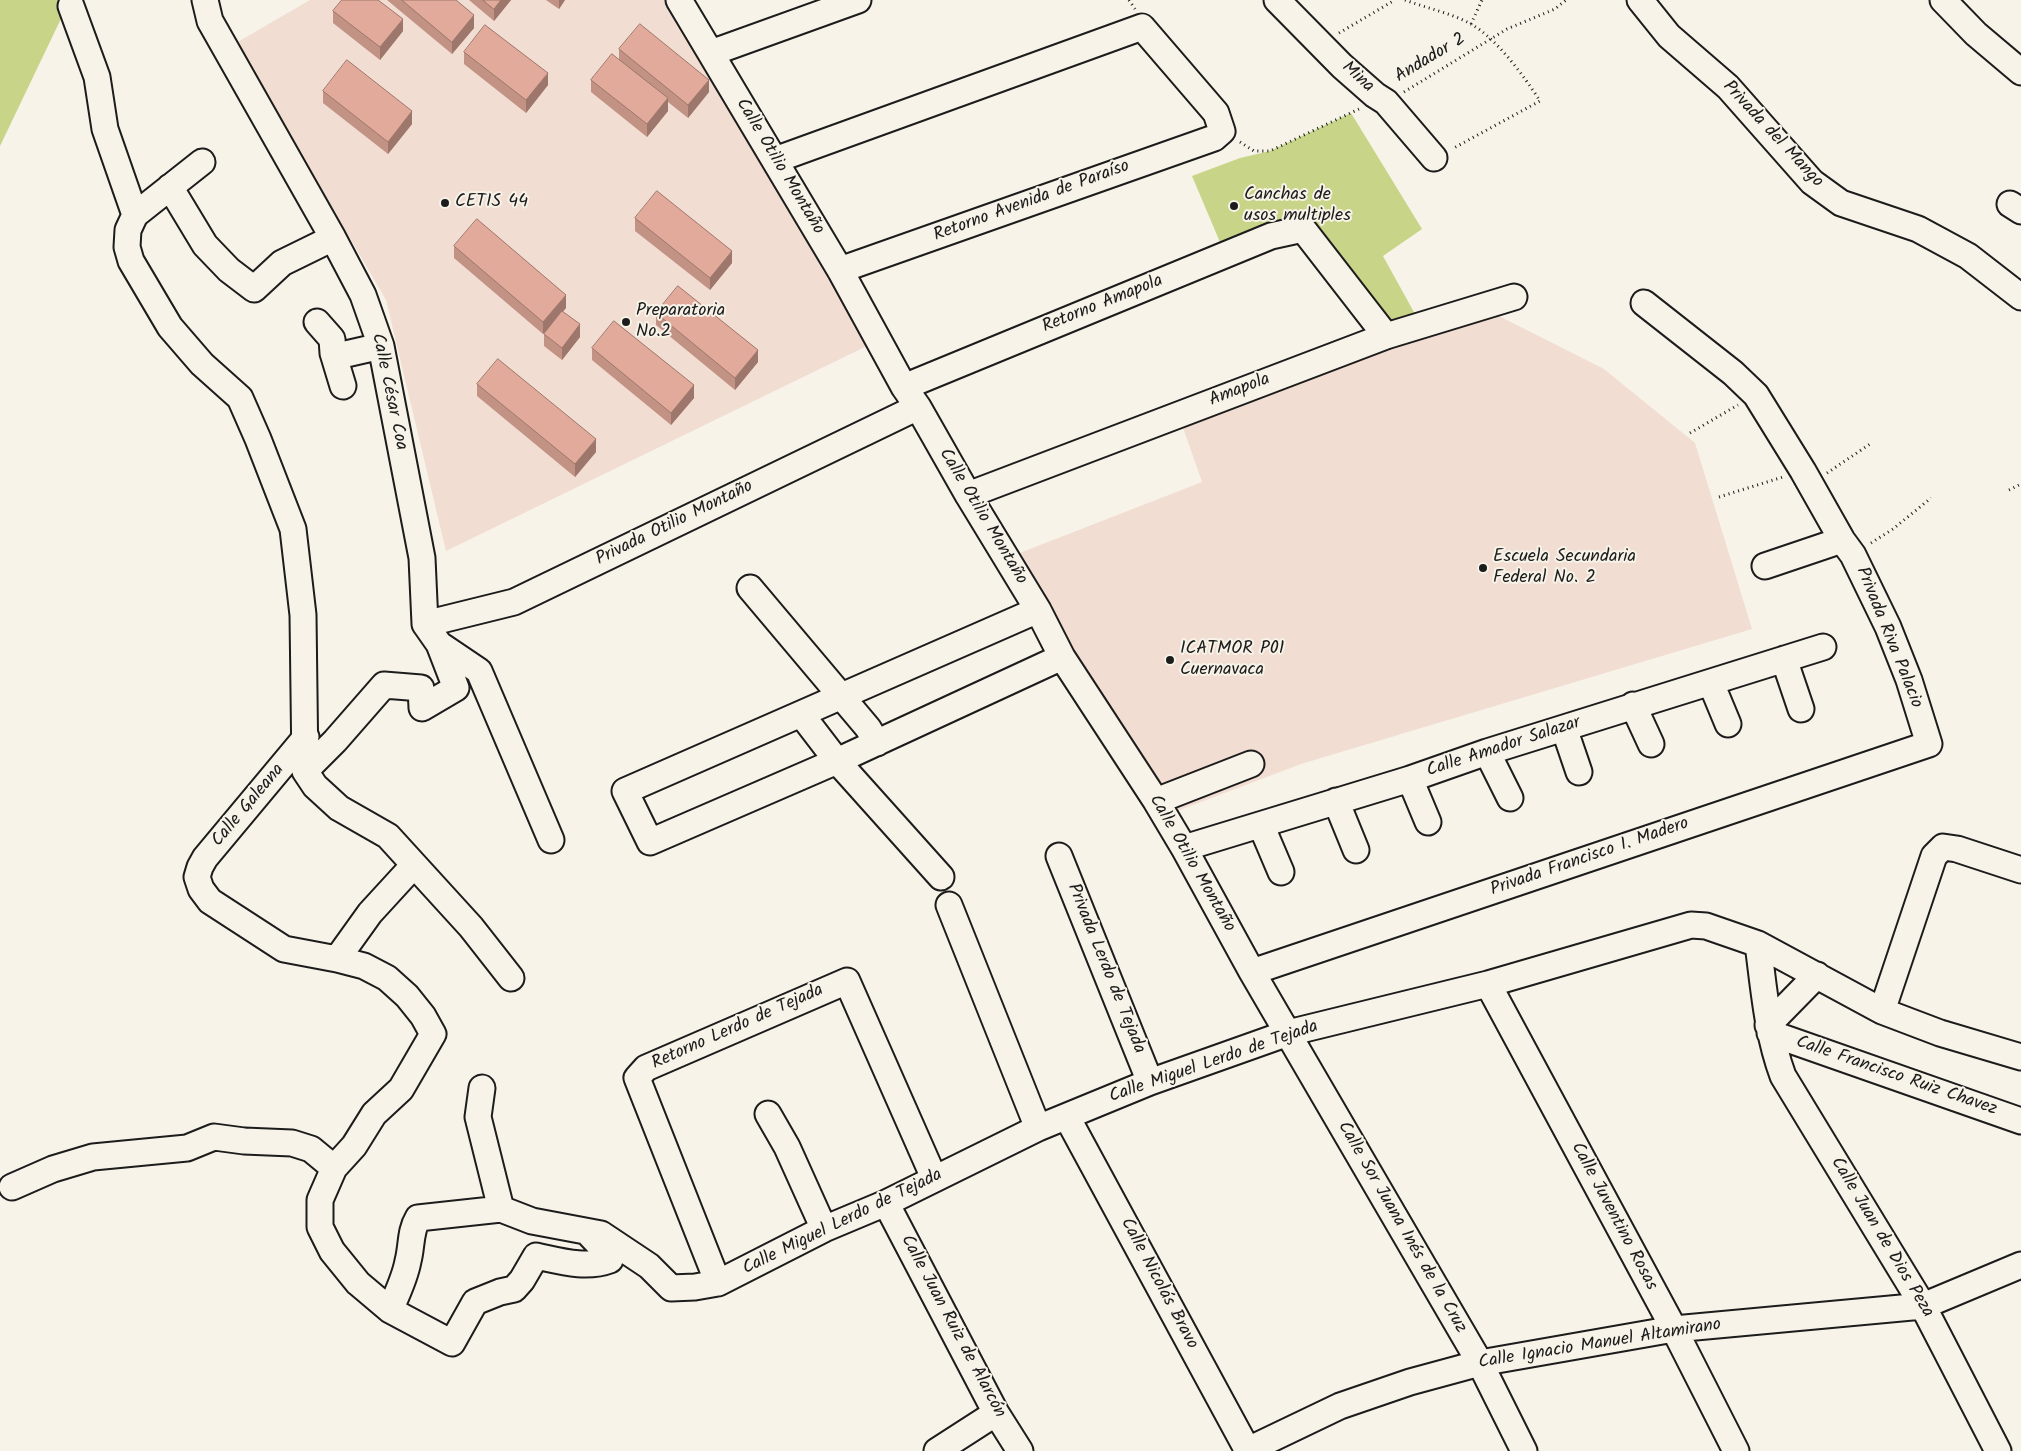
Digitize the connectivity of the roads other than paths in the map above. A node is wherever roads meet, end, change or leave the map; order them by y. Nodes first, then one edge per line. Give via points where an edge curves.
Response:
1 (205, 0) edge
2 (679, 0) edge
3 (858, 0) edge
4 (1277, 0) edge
5 (1943, 0) edge
6 (1642, 2) edge
7 (71, 6) dead end
8 (711, 53) junction
9 (2021, 72) edge
10 (1434, 158) road end
11 (774, 160) junction
12 (202, 162) dead end
13 (170, 187) junction
14 (135, 215) junction
15 (333, 238) junction
16 (840, 270) junction
17 (1514, 297) dead end
18 (2021, 297) edge
19 (1644, 303) dead end
20 (317, 322) dead end
21 (1386, 336) junction
22 (381, 346) junction
23 (333, 353) junction
24 (343, 386) dead end
25 (904, 387) junction
26 (918, 407) junction
27 (968, 495) junction
28 (1847, 547) junction
29 (1764, 566) dead end
30 (750, 588) dead end
31 (1038, 610) junction
32 (425, 624) junction
33 (439, 644) junction
34 (1823, 647) dead end
35 (1062, 657) junction
36 (1784, 659) junction
37 (1712, 683) junction
38 (841, 696) junction
39 (1633, 705) junction
40 (1800, 709) dead end
41 (801, 714) junction
42 (1728, 724) dead end
43 (1564, 728) junction
44 (306, 737) junction
45 (877, 743) junction
46 (1652, 744) dead end
47 (1928, 744) joint
48 (1487, 752) junction
49 (838, 761) junction
50 (1251, 764) dead end
51 (305, 771) junction
52 (1579, 772) dead end
53 (1410, 779) junction
54 (1510, 798) dead end
55 (1156, 801) junction
56 (1336, 801) junction
57 (1428, 822) dead end
58 (1261, 825) junction
59 (551, 840) dead end
60 (1184, 848) junction
61 (1356, 850) dead end
62 (1059, 856) dead end
63 (414, 865) junction
64 (2021, 870) edge
65 (1281, 872) dead end
66 (941, 877) dead end
67 (949, 905) dead end
68 (1758, 944) junction
69 (337, 959) junction
70 (1252, 972) junction
71 (1817, 975) junction
72 (511, 978) dead end
73 (1488, 984) junction
74 (1882, 1011) junction
75 (1769, 1029) junction
76 (1288, 1033) junction
77 (2021, 1058) edge
78 (1150, 1082) junction
79 (482, 1088) dead end
80 (768, 1114) dead end
81 (1067, 1116) junction
82 (2021, 1121) edge
83 (1038, 1128) junction
84 (334, 1168) junction
85 (934, 1178) junction
86 (12, 1187) dead end
87 (886, 1203) junction
88 (501, 1209) junction
89 (824, 1229) junction
90 (586, 1230) junction
91 (2021, 1264) edge
92 (718, 1283) junction
93 (1923, 1306) junction
94 (390, 1310) junction
95 (1674, 1329) junction
96 (1480, 1363) junction
97 (996, 1413) junction
98 (1247, 1450) edge
99 (937, 1451) edge
100 (1020, 1451) edge
101 (1524, 1451) edge
102 (1736, 1451) edge
103 (1998, 1451) edge

1 - 15 street, Calle César Coa via 210,21
2 - 8 street, Calle Otilio Montaño
3 - 8 street
4 - 10 street, Mina via 1342,66 1380,99
5 - 9 street via 1976,34
6 - 18 street, Privada del Mango via 1669,36 1728,87 1812,182 1841,203 1918,229 1968,256
7 - 14 street via 97,77 105,129
8 - 11 street, Calle Otilio Montaño
11 - 16 street, Calle Otilio Montaño
11 - 16 street, Retorno Avenida de Paraíso via 1142,27 1216,113 1222,131 1214,138
12 - 13 street
13 - 14 street
13 - 15 street via 205,245 228,270 254,289 282,263
14 - 44 street via 128,230 127,247 131,261 170,327 202,364 240,398 293,529 303,616
15 - 22 street, Calle César Coa via 363,295
16 - 25 street, Calle Otilio Montaño
17 - 21 street, Amapola
19 - 28 street, Privada Riva Palacio via 1734,373 1756,395
20 - 23 street via 332,339
21 - 25 street, Retorno Amapola via 1304,229 1271,236
21 - 27 street, Amapola
22 - 23 street via 346,354
22 - 32 street, Calle César Coa via 422,558
23 - 24 street
25 - 26 street, Calle Otilio Montaño
26 - 27 street, Calle Otilio Montaño
26 - 32 street, Privada Otilio Montaño via 514,602
27 - 31 street, Calle Otilio Montaño
28 - 29 street
28 - 47 street, Privada Riva Palacio via 1888,628 1909,680
30 - 38 street
31 - 35 street, Calle Otilio Montaño
31 - 38 street
32 - 33 street
33 - 51 street via 456,688 422,708 421,688 384,685
33 - 59 street via 479,672
34 - 36 street, Calle Amador Salazar
35 - 45 street
35 - 55 street, Calle Otilio Montaño
36 - 37 street, Calle Amador Salazar
36 - 40 street
37 - 39 street, Calle Amador Salazar
37 - 42 street
38 - 41 street
38 - 45 street
39 - 43 street, Calle Amador Salazar
39 - 46 street
41 - 49 street
41 - 49 street via 625,791 650,842
43 - 48 street, Calle Amador Salazar
43 - 52 street
44 - 51 street
44 - 69 street, Calle Galeana via 205,858 197,877 210,901 284,949
45 - 49 street
47 - 70 street, Privada Francisco I. Madero
48 - 53 street, Calle Amador Salazar
48 - 54 street
49 - 66 street
50 - 55 street
51 - 63 street via 315,786 339,808 388,836
53 - 56 street, Calle Amador Salazar
53 - 57 street
55 - 60 street, Calle Otilio Montaño
56 - 58 street, Calle Amador Salazar
56 - 61 street
58 - 60 street, Calle Amador Salazar
58 - 65 street
60 - 70 street, Calle Otilio Montaño
62 - 78 street, Privada Lerdo de Tejada
63 - 69 street via 370,913
63 - 72 street via 471,927
64 - 74 street via 1957,849 1943,847 1934,856
67 - 83 street
68 - 71 street, Calle Miguel Lerdo de Tejada
68 - 73 street, Calle Miguel Lerdo de Tejada via 1706,926 1691,925
68 - 75 street, Calle Juan de Dios Peza
69 - 84 street via 364,966 387,978 407,996 433,1034 401,1088 374,1114 354,1146
70 - 76 street, Calle Otilio Montaño
71 - 74 street, Calle Miguel Lerdo de Tejada
71 - 75 street
73 - 76 street, Calle Miguel Lerdo de Tejada
73 - 95 street, Calle Juventino Rosas
74 - 77 street, Calle Miguel Lerdo de Tejada
75 - 82 street, Calle Francisco Ruiz Chavez
75 - 93 street, Calle Juan de Dios Peza via 1783,1076
76 - 78 street, Calle Miguel Lerdo de Tejada
76 - 96 street, Calle Sor Juana Inés de la Cruz
78 - 81 street, Calle Miguel Lerdo de Tejada
79 - 88 street via 478,1116
80 - 89 street via 787,1147
81 - 83 street, Calle Miguel Lerdo de Tejada
81 - 98 street, Calle Nicolás Bravo
83 - 85 street, Calle Miguel Lerdo de Tejada
84 - 86 street via 311,1149 292,1143 214,1137 187,1148 93,1157 53,1169
84 - 94 street via 320,1200 320,1227 332,1251 358,1283
85 - 87 street, Calle Miguel Lerdo de Tejada
85 - 92 street, Retorno Lerdo de Tejada via 846,980 646,1068 637,1078
87 - 89 street, Calle Miguel Lerdo de Tejada
87 - 97 street, Calle Juan Ruiz de Alarcón
88 - 90 street, Calle Miguel Lerdo de Tejada via 532,1221
88 - 94 street via 418,1218 412,1227 412,1245 404,1276
89 - 92 street, Calle Miguel Lerdo de Tejada
90 - 92 street, Calle Miguel Lerdo de Tejada via 601,1234 616,1244 648,1266 671,1288
90 - 94 street via 610,1260 600,1264 579,1264 536,1256 514,1289 475,1302 452,1343
91 - 93 street, Calle Ignacio Manuel Altamirano
93 - 95 street, Calle Ignacio Manuel Altamirano
93 - 103 street, Calle Juan de Dios Peza
95 - 96 street, Calle Ignacio Manuel Altamirano
95 - 102 street, Calle Juventino Rosas
96 - 98 street, Calle Ignacio Manuel Altamirano via 1340,1406
96 - 101 street, Calle Sor Juana Inés de la Cruz
97 - 99 street
97 - 100 street, Calle Juan Ruiz de Alarcón

